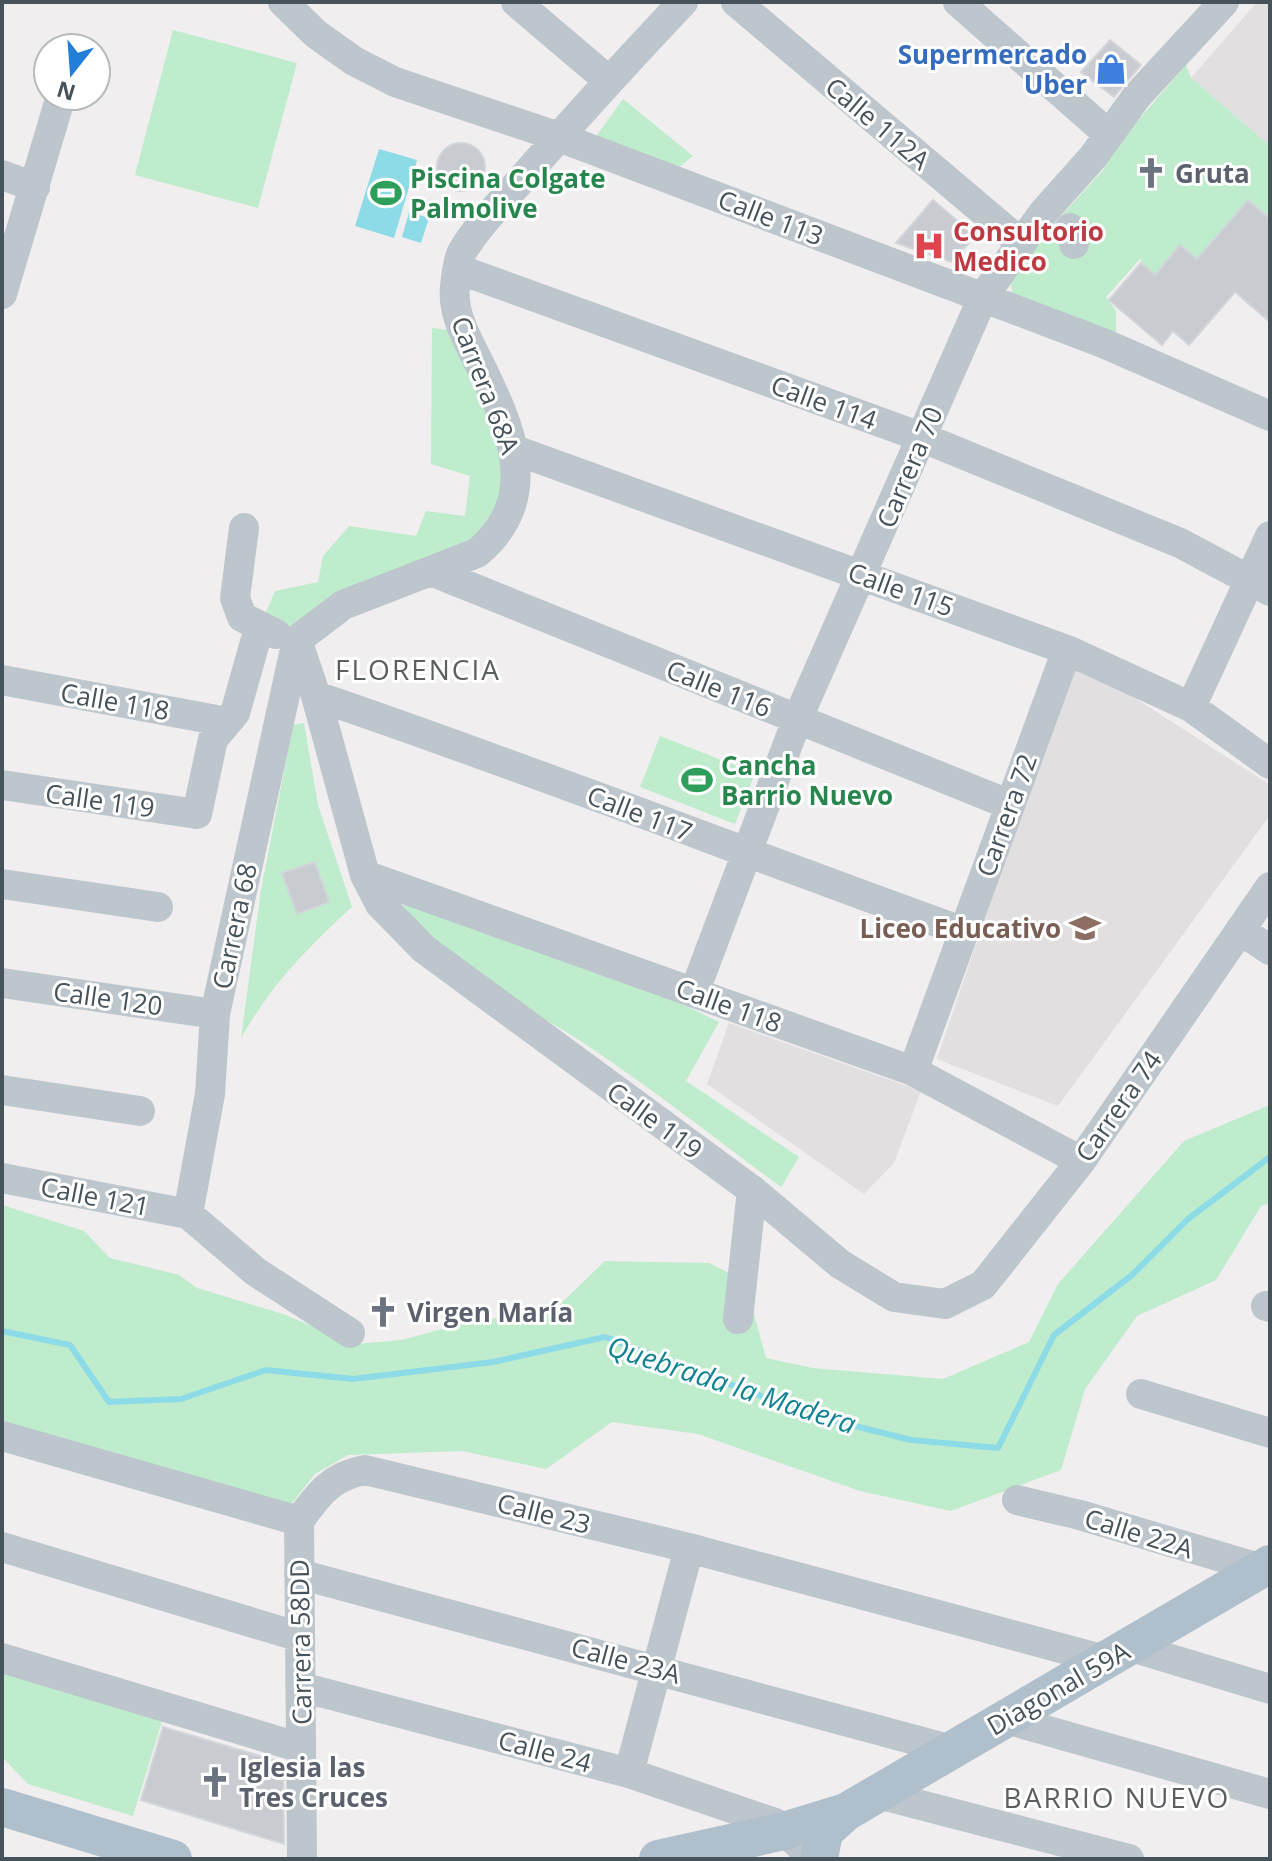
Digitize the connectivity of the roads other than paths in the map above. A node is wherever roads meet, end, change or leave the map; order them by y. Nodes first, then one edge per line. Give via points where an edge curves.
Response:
1 (283, 2) edge
2 (516, 2) edge
3 (683, 2) edge
4 (736, 2) edge
5 (958, 2) edge
6 (1216, 4) edge
7 (609, 81) junction
8 (56, 112) edge
9 (1107, 133) junction
10 (559, 137) junction
11 (2, 175) edge
12 (35, 187) junction
13 (1021, 243) junction
14 (458, 269) junction
15 (2, 294) edge
16 (983, 297) junction
17 (1270, 416) edge
18 (921, 437) junction
19 (515, 450) junction
20 (244, 528) dead end
21 (1270, 536) edge
22 (431, 571) junction
23 (863, 576) junction
24 (1260, 584) edge
25 (251, 623) junction
26 (297, 640) junction
27 (1067, 650) junction
28 (2, 680) edge
29 (316, 696) junction
30 (1191, 707) junction
31 (797, 720) junction
32 (227, 722) junction
33 (1270, 764) edge
34 (2, 785) edge
35 (1008, 804) junction
36 (745, 854) junction
37 (365, 875) junction
38 (2, 884) edge
39 (1270, 887) edge
40 (158, 907) dead end
41 (1240, 930) junction
42 (964, 932) junction
43 (1270, 950) edge
44 (2, 983) edge
45 (694, 993) junction
46 (215, 1014) junction
47 (913, 1071) junction
48 (2, 1090) edge
49 (140, 1111) dead end
50 (1081, 1161) junction
51 (2, 1178) edge
52 (752, 1190) junction
53 (188, 1214) junction
54 (945, 1304) joint
55 (738, 1319) dead end
56 (350, 1333) dead end
57 (1141, 1394) dead end
58 (1270, 1433) edge
59 (2, 1436) edge
60 (1017, 1500) dead end
61 (299, 1521) junction
62 (2, 1547) edge
63 (689, 1548) junction
64 (1266, 1566) edge
65 (299, 1574) junction
66 (300, 1637) junction
67 (1117, 1653) junction
68 (2, 1658) edge
69 (659, 1669) junction
70 (301, 1687) junction
71 (1270, 1689) edge
72 (1006, 1719) junction
73 (301, 1748) junction
74 (952, 1750) junction
75 (629, 1773) junction
76 (1270, 1794) edge
77 (862, 1803) junction
78 (2, 1807) edge
79 (784, 1831) junction
80 (173, 1859) edge
81 (302, 1859) edge
82 (658, 1859) edge
83 (746, 1859) edge
84 (817, 1859) edge
85 (1129, 1859) edge

1 - 10 street, Calle 113 via 316,34 395,82
2 - 7 street
3 - 7 street, Carrera 68A
4 - 13 street, Calle 112A
5 - 9 street
6 - 9 street, Carrera 70
7 - 10 street, Carrera 68A
8 - 12 street
9 - 13 street, Carrera 70
10 - 14 street, Carrera 68A via 479,228 460,255
10 - 16 street, Calle 113
11 - 12 street
12 - 15 street
13 - 16 street, Carrera 70
14 - 18 street, Calle 114
14 - 19 street, Carrera 68A via 454,288 460,320
16 - 17 street, Calle 113
16 - 18 street, Carrera 70
18 - 23 street, Carrera 70
18 - 24 street, Calle 114 via 1180,543
19 - 22 street, Carrera 68A via 511,511 495,538 477,553
19 - 23 street, Calle 115
20 - 25 street via 235,598
21 - 24 street
22 - 26 street, Carrera 68A via 343,605
22 - 31 street, Calle 116
23 - 27 street, Calle 115
23 - 31 street, Carrera 70
24 - 30 street
25 - 26 street
25 - 32 street via 235,713
26 - 29 street
26 - 46 street, Carrera 68
27 - 30 street, Calle 115
27 - 35 street, Carrera 72
28 - 32 street, Calle 118
29 - 36 street, Calle 117 via 510,762
29 - 37 street
30 - 33 street, Calle 115
31 - 35 street, Calle 116
31 - 36 street, Carrera 70
32 - 34 street, Calle 119 via 213,739 197,814
35 - 42 street, Carrera 72
36 - 42 street, Calle 117
36 - 45 street, Carrera 70
37 - 45 street, Calle 118
37 - 52 street, Calle 119 via 380,904 424,949
38 - 40 street
39 - 41 street, Carrera 74
41 - 43 street
41 - 50 street, Carrera 74
42 - 47 street, Carrera 72
44 - 46 street, Calle 120
45 - 47 street, Calle 118
46 - 53 street, Carrera 68 via 210,1094
47 - 50 street, Calle 118
48 - 49 street
50 - 54 street, Carrera 74 via 983,1285
51 - 53 street, Calle 121
52 - 54 street, Calle 119 via 840,1264 894,1297
52 - 55 street
53 - 56 street via 256,1272
57 - 58 street
59 - 61 street
60 - 64 street, Calle 22A
61 - 63 street, Calle 23 via 326,1485 346,1473 365,1470
61 - 65 street, Carrera 58DD
62 - 66 street
63 - 67 street, Calle 23
63 - 69 street
64 - 67 main road, Diagonal 59A
65 - 66 street, Carrera 58DD
65 - 69 street, Calle 23A
66 - 70 street, Carrera 58DD
67 - 71 street, Calle 23
67 - 72 main road, Diagonal 59A
68 - 73 street
69 - 74 street, Calle 23A
69 - 75 street
70 - 73 street, Carrera 58DD
70 - 75 street, Calle 24
72 - 74 main road, Diagonal 59A
72 - 76 street
73 - 81 street, Carrera 58DD
74 - 77 main road, Diagonal 59A
75 - 79 street, Calle 24 via 775,1823
77 - 79 main road, Diagonal 59A
77 - 84 main road, Diagonal 59A via 824,1832
77 - 85 street
78 - 80 main road
79 - 82 main road, Diagonal 59A
79 - 83 street
79 - 84 street, Calle 24

